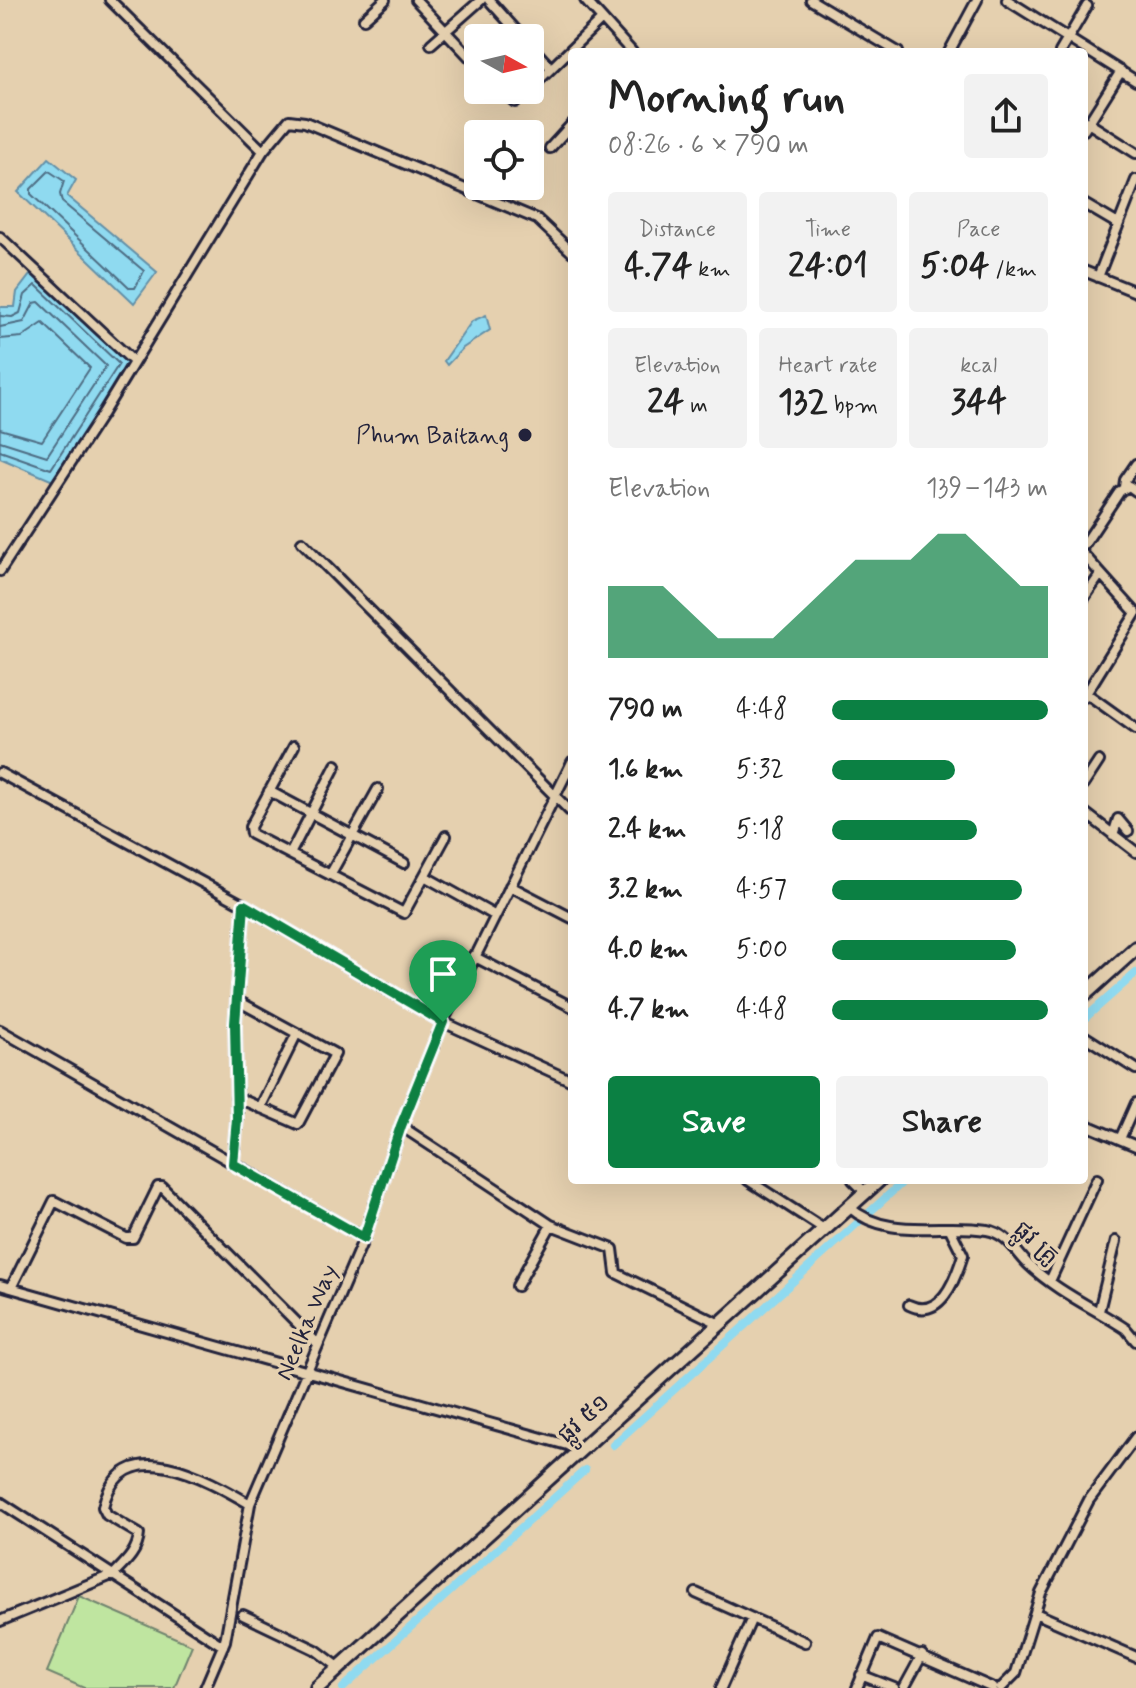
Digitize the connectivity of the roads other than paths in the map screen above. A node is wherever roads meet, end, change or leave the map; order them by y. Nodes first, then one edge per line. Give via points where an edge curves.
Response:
1 (110, 0) edge
2 (385, 0) edge
3 (416, 0) edge
4 (481, 0) edge
5 (489, 0) edge
6 (585, 0) edge
7 (811, 0) edge
8 (977, 0) edge
9 (1007, 0) edge
10 (1087, 6) dead end
11 (364, 19) dead end
12 (602, 19) junction
13 (510, 24) edge
14 (445, 32) junction
15 (1069, 38) junction
16 (431, 44) dead end
17 (571, 48) edge
18 (628, 48) edge
19 (891, 48) edge
20 (951, 48) edge
21 (1063, 48) edge
22 (1085, 48) edge
23 (568, 50) edge
24 (1088, 50) edge
25 (464, 52) edge
26 (544, 60) edge
27 (550, 67) junction
28 (1121, 71) junction
29 (544, 74) edge
30 (1136, 81) edge
31 (1088, 120) edge
32 (1088, 127) edge
33 (568, 128) edge
34 (550, 148) dead end
35 (263, 151) junction
36 (1136, 153) edge
37 (1136, 180) edge
38 (1088, 206) edge
39 (1118, 224) junction
40 (0, 237) edge
41 (568, 248) edge
42 (1088, 273) edge
43 (1098, 277) junction
44 (1136, 292) edge
45 (134, 362) junction
46 (1136, 464) edge
47 (1124, 487) junction
48 (1136, 491) edge
49 (1088, 539) edge
50 (302, 542) dead end
51 (1088, 560) edge
52 (0, 571) edge
53 (1100, 575) junction
54 (1088, 592) edge
55 (1136, 613) edge
56 (1088, 690) edge
57 (1088, 697) edge
58 (1136, 729) edge
59 (294, 746) dead end
60 (1099, 761) dead end
61 (336, 765) dead end
62 (568, 770) edge
63 (0, 773) edge
64 (1088, 778) edge
65 (378, 789) dead end
66 (269, 791) junction
67 (555, 795) junction
68 (568, 809) edge
69 (311, 813) junction
70 (1088, 815) edge
71 (1128, 831) dead end
72 (1113, 835) junction
73 (353, 836) junction
74 (446, 836) dead end
75 (1136, 852) edge
76 (290, 854) junction
77 (404, 863) dead end
78 (330, 875) junction
79 (426, 877) junction
80 (510, 886) junction
81 (244, 905) junction
82 (494, 915) junction
83 (568, 916) edge
84 (1136, 948) edge
85 (473, 956) junction
86 (1088, 991) edge
87 (238, 1001) junction
88 (568, 1005) edge
89 (443, 1022) junction
90 (0, 1030) edge
91 (297, 1033) junction
92 (1088, 1039) edge
93 (1136, 1069) edge
94 (568, 1079) edge
95 (236, 1097) junction
96 (1136, 1103) edge
97 (260, 1108) junction
98 (401, 1126) junction
99 (1088, 1126) edge
100 (1120, 1139) junction
101 (1136, 1146) edge
102 (233, 1164) junction
103 (1097, 1179) dead end
104 (754, 1184) edge
105 (857, 1184) edge
106 (874, 1184) edge
107 (865, 1192) junction
108 (852, 1209) junction
109 (551, 1225) junction
110 (824, 1229) junction
111 (950, 1229) junction
112 (364, 1238) junction
113 (1116, 1241) dead end
114 (1050, 1281) junction
115 (0, 1285) edge
116 (517, 1286) dead end
117 (11, 1288) junction
118 (909, 1305) dead end
119 (1099, 1311) junction
120 (720, 1324) junction
121 (1136, 1341) edge
122 (317, 1343) junction
123 (306, 1371) junction
124 (1136, 1437) edge
125 (578, 1451) junction
126 (0, 1502) edge
127 (250, 1504) junction
128 (114, 1574) junction
129 (696, 1593) dead end
130 (1035, 1613) junction
131 (243, 1615) dead end
132 (752, 1618) junction
133 (0, 1621) edge
134 (805, 1642) dead end
135 (223, 1646) junction
136 (922, 1655) junction
137 (1136, 1657) edge
138 (340, 1668) junction
139 (861, 1675) junction
140 (205, 1688) edge
141 (317, 1688) edge
142 (721, 1688) edge
143 (857, 1688) edge
144 (894, 1688) edge
145 (904, 1688) edge
146 (993, 1688) edge
147 (1001, 1688) edge

1 - 35 street
2 - 11 street
3 - 14 street
4 - 14 street
5 - 13 street
6 - 12 street
7 - 19 street
8 - 20 street
9 - 15 street
10 - 15 street
12 - 17 street
12 - 18 street
14 - 16 street
14 - 25 street
15 - 21 street
15 - 22 street
23 - 27 street
24 - 28 street
26 - 27 street
27 - 29 street
28 - 30 street
28 - 31 street
32 - 36 street
33 - 34 street
35 - 41 street via 289,120 305,122 537,219
35 - 45 street
37 - 39 street
38 - 39 street
39 - 43 street
40 - 45 street
42 - 43 street
43 - 44 street
45 - 52 street
46 - 47 street
47 - 48 street
47 - 49 street
50 - 67 street
51 - 53 street
53 - 54 street
53 - 55 street
55 - 56 street
57 - 58 street
59 - 66 street
60 - 64 street
61 - 69 street
62 - 67 street, Neelka Way
63 - 81 street
65 - 73 street
66 - 69 street
66 - 76 street via 249,831
67 - 68 street
67 - 80 street, Neelka Way
69 - 73 street
69 - 76 street
70 - 72 street
71 - 72 street via 1118,819
72 - 75 street
73 - 77 street
73 - 78 street
74 - 79 street
76 - 78 street
78 - 79 street via 404,913
79 - 82 street
80 - 82 street, Neelka Way
80 - 83 street
81 - 87 street
81 - 89 street
82 - 85 street, Neelka Way
84 - 86 main road
85 - 88 street
85 - 89 street, Neelka Way
87 - 91 street
87 - 95 street
89 - 94 street
89 - 98 street, Neelka Way
90 - 102 street
91 - 97 street
91 - 97 street via 333,1051 334,1059 298,1124
92 - 93 street
95 - 97 street
95 - 102 street
96 - 100 street
98 - 109 street
98 - 112 street, Neelka Way
99 - 100 street
100 - 101 street
102 - 112 street
103 - 114 street
104 - 110 street
105 - 107 street
106 - 107 main road, ផ្លូវ ៥១
107 - 108 main road, ផ្លូវ ៥១
108 - 110 main road, ផ្លូវ ៥១
108 - 111 street, ផ្លូវ គ្រូ via 867,1219 918,1230
109 - 116 street
109 - 120 street via 610,1247 616,1273
110 - 120 main road, ផ្លូវ ៥១
111 - 114 street, ផ្លូវ គ្រូ via 1001,1235
111 - 118 street via 963,1255 946,1290 932,1310
112 - 122 street, Neelka Way
113 - 119 street
114 - 119 street, ផ្លូវ គ្រូ
115 - 117 street
117 - 122 street via 54,1201 133,1238 162,1187
117 - 123 street
119 - 121 street, ផ្លូវ គ្រូ
120 - 125 main road, ផ្លូវ ៥១
122 - 123 street, Neelka Way
123 - 125 street
123 - 127 street, Neelka Way
124 - 130 street via 1089,1500
125 - 138 main road, ផ្លូវ ៥១
126 - 128 street
127 - 128 street via 169,1467 138,1465 119,1478 104,1502 107,1515 139,1534 137,1547
127 - 135 street, Neelka Way
128 - 133 street
128 - 135 street
129 - 132 street
130 - 137 street
130 - 147 street via 1016,1673
131 - 138 street via 316,1650
132 - 134 street
132 - 142 street
135 - 140 street, Neelka Way
136 - 139 street via 878,1638
136 - 145 street
136 - 146 street
138 - 141 main road, ផ្លូវ ៥១
139 - 143 street
139 - 144 street

